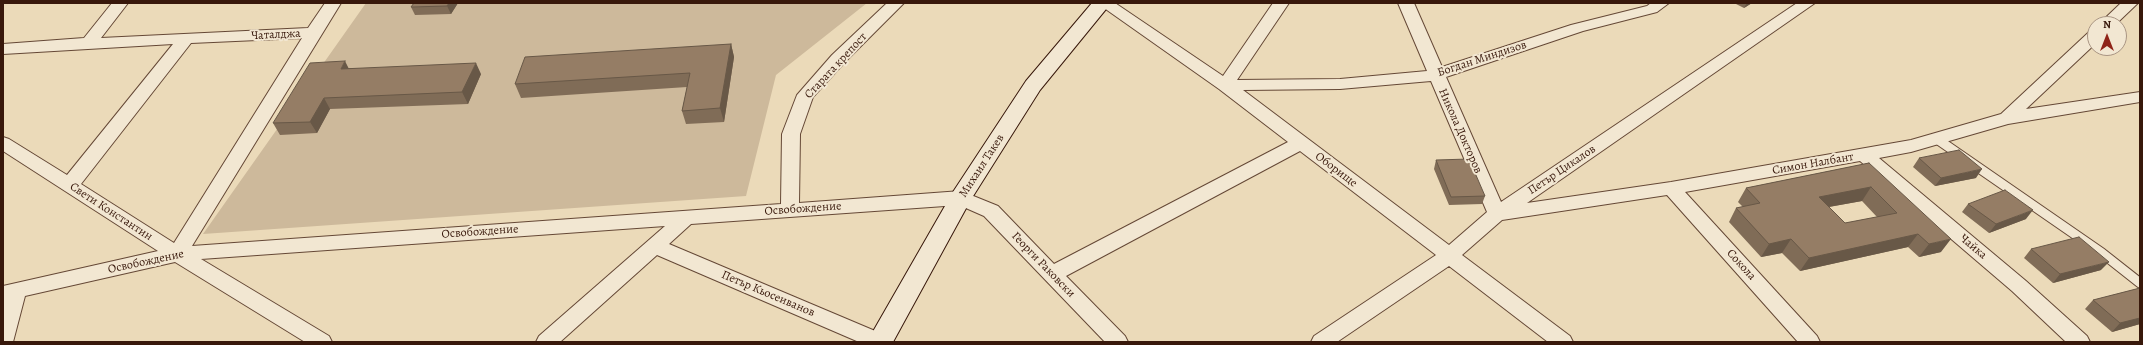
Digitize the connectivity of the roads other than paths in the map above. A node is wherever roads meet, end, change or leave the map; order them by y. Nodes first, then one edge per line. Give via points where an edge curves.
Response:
1 (120, 3) edge
2 (332, 3) edge
3 (896, 3) edge
4 (1103, 3) edge
5 (1280, 3) edge
6 (1406, 3) edge
7 (1661, 3) edge
8 (1806, 3) edge
9 (2129, 3) edge
10 (2115, 16) edge
11 (313, 33) junction
12 (186, 39) junction
13 (89, 43) junction
14 (2087, 43) edge
15 (3, 49) edge
16 (1435, 75) junction
17 (1225, 85) junction
18 (2140, 97) edge
19 (2007, 118) junction
20 (1937, 138) junction
21 (1301, 143) junction
22 (8, 150) edge
23 (1864, 155) junction
24 (69, 186) junction
25 (1671, 188) junction
26 (961, 198) junction
27 (790, 210) junction
28 (1496, 214) junction
29 (687, 218) junction
30 (655, 246) junction
31 (177, 254) junction
32 (1449, 256) junction
33 (1052, 274) junction
34 (2140, 283) edge
35 (10, 293) edge
36 (316, 341) edge
37 (3, 342) edge
38 (546, 342) edge
39 (880, 342) edge
40 (1118, 342) edge
41 (1321, 342) edge
42 (1563, 342) edge
43 (1810, 342) edge
44 (2080, 342) edge

1 - 13 street
2 - 11 street
3 - 27 street, Старата крепост via 805,95 791,134
4 - 17 street, Оборище
4 - 26 main road, Михаил Такев via 1033,86
5 - 17 street
6 - 16 street, Никола Докторов
7 - 16 street, Богдан Миндизов via 1652,9 1576,28
8 - 28 street, Петър Цикалов
9 - 10 street
11 - 12 street, Чаталджа
11 - 31 street, Чаталджа
12 - 13 street, Чаталджа
12 - 24 street
13 - 15 street, Чаталджа
14 - 19 street, Симон Налбант
16 - 17 street, Богдан Миндизов via 1340,84
16 - 28 street, Никола Докторов
17 - 21 street, Оборище
18 - 19 street
19 - 20 street, Симон Налбант
20 - 23 street, Симон Налбант
20 - 34 lane via 2102,253
21 - 32 street, Оборище
21 - 33 street
22 - 24 street, Свети Константин
23 - 25 street, Симон Налбант
23 - 44 street, Чайка via 2019,286
24 - 31 street, Свети Константин
25 - 28 street, Симон Налбант
25 - 43 street, Сокола
26 - 27 street, Освобождение
26 - 33 street, Георги Раковски via 991,211
26 - 39 main road, Михаил Такев
27 - 29 street, Освобождение
28 - 32 street, Петър Цикалов
29 - 30 street
29 - 31 street, Освобождение
30 - 38 street
30 - 39 street, Петър Кьосеиванов
31 - 35 street, Освобождение
31 - 36 street, Свети Константин
32 - 41 street, Петър Цикалов
32 - 42 street, Оборище
33 - 40 street, Георги Раковски
35 - 37 street

